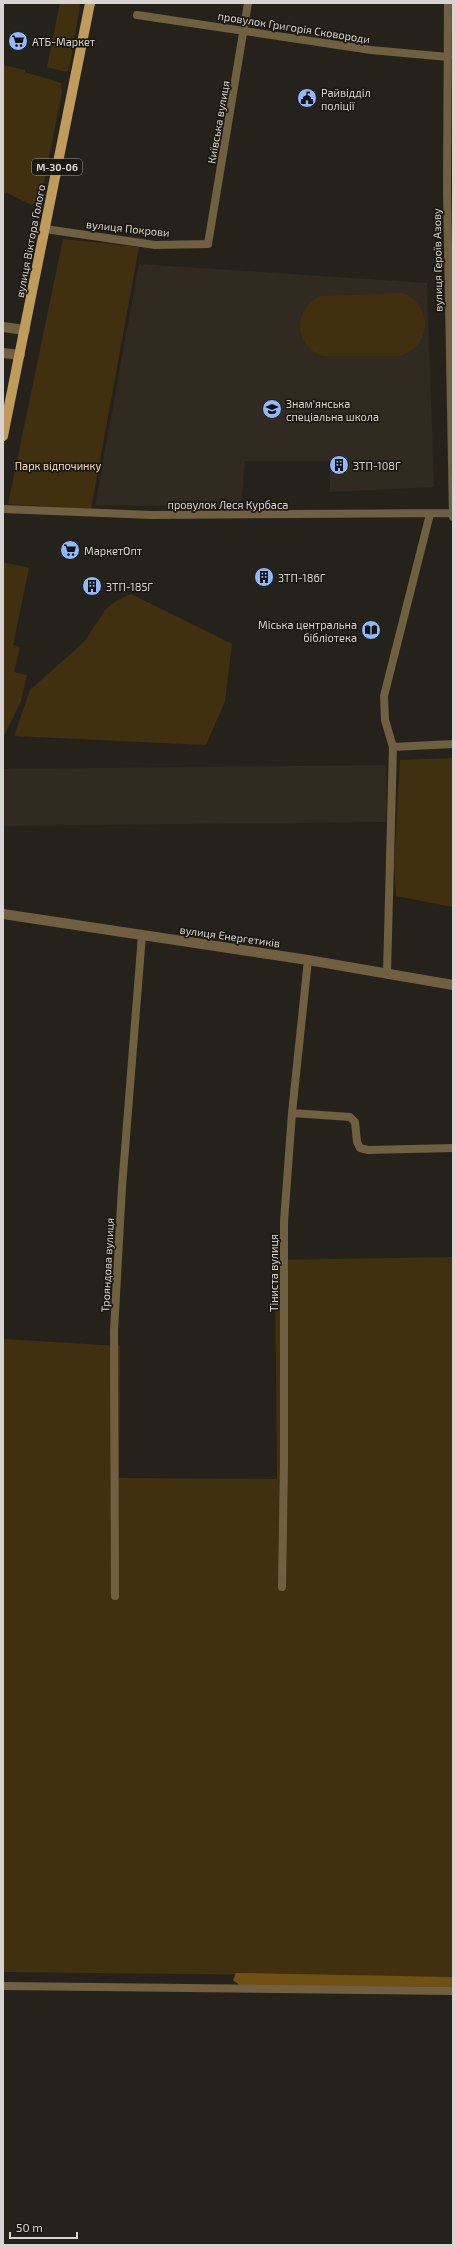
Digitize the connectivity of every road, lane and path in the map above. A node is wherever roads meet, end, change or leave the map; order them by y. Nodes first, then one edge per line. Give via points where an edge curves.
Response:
1 (90, 3) edge
2 (248, 3) edge
3 (448, 3) edge
4 (137, 15) dead end
5 (243, 30) junction
6 (450, 46) edge
7 (448, 57) junction
8 (451, 154) edge
9 (45, 229) junction
10 (208, 244) joint
11 (450, 267) edge
12 (3, 327) edge
13 (25, 330) junction
14 (3, 353) edge
15 (20, 355) junction
16 (452, 393) edge
17 (3, 436) edge
18 (3, 509) edge
19 (430, 514) junction
20 (453, 514) edge
21 (453, 744) edge
22 (393, 747) junction
23 (3, 914) edge
24 (142, 935) junction
25 (308, 960) junction
26 (387, 973) junction
27 (453, 985) edge
28 (292, 1113) junction
29 (453, 1148) edge
30 (282, 1587) dead end
31 (115, 1596) dead end
32 (3, 1986) edge
33 (453, 1991) edge

1 - 9 main road, вулиця Віктора Голого / М-30-06
2 - 5 street, Київська вулиця
3 - 6 street, вулиця Героїв Азову
4 - 5 street, провулок Григорія Сковороди
5 - 7 street, провулок Григорія Сковороди via 371,50
5 - 10 street, Київська вулиця
6 - 7 street, вулиця Героїв Азову
7 - 8 street, вулиця Героїв Азову
8 - 11 street, вулиця Героїв Азову
9 - 10 street, вулиця Покрови via 155,245
9 - 13 main road, вулиця Віктора Голого / М-30-06
11 - 16 street, вулиця Героїв Азову
12 - 13 street
13 - 15 main road, вулиця Віктора Голого / М-30-06
14 - 15 street
15 - 17 main road, вулиця Віктора Голого / М-30-06
16 - 20 street, вулиця Героїв Азову
18 - 19 street, провулок Леся Курбаса via 152,515
19 - 20 street, провулок Леся Курбаса
19 - 22 street via 384,696 385,720
21 - 22 street
22 - 26 street
23 - 24 street, вулиця Енергетиків
24 - 25 street, вулиця Енергетиків
24 - 31 street, Трояндова вулиця via 122,1187 114,1331
25 - 26 street, вулиця Енергетиків
25 - 28 street, Тіниста вулиця
26 - 27 street, вулиця Енергетиків
28 - 29 street via 350,1117 355,1122 360,1148 368,1150
28 - 30 street, Тіниста вулиця via 284,1222
32 - 33 street

